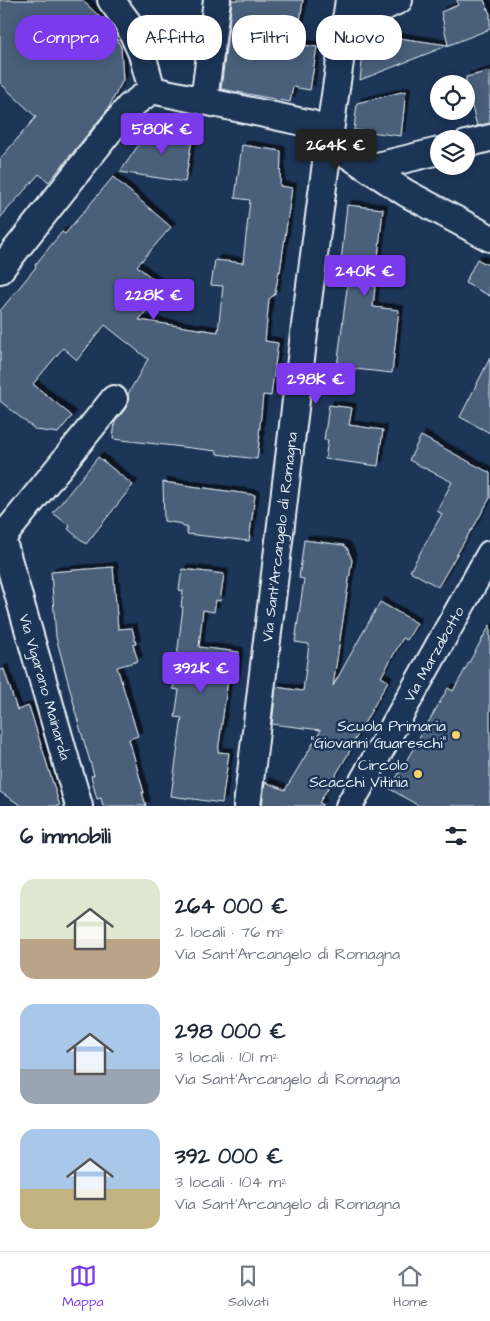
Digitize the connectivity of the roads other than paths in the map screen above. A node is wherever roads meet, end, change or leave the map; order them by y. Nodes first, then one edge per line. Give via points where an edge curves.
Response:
1 (111, 0) edge
2 (216, 0) edge
3 (399, 0) edge
4 (348, 9) edge
5 (152, 90) junction
6 (204, 101) junction
7 (490, 138) edge
8 (330, 139) junction
9 (475, 142) edge
10 (430, 153) edge
11 (368, 168) junction
12 (490, 238) edge
13 (0, 270) edge
14 (114, 399) dead end
15 (490, 554) edge
16 (79, 806) edge
17 (247, 806) edge
18 (349, 806) edge

1 - 5 street via 128,23 142,54
2 - 6 street
3 - 4 street via 382,8
4 - 8 street, Via Sant'Arcangelo di Romagna
5 - 6 street
5 - 13 street via 129,107
6 - 8 street via 312,124
7 - 9 street
8 - 11 street
8 - 17 street, Via Sant'Arcangelo di Romagna
10 - 11 street
11 - 12 street via 406,193
14 - 16 street, Via Vigarano Mainarda via 2,538
15 - 18 street, Via Marzabotto

